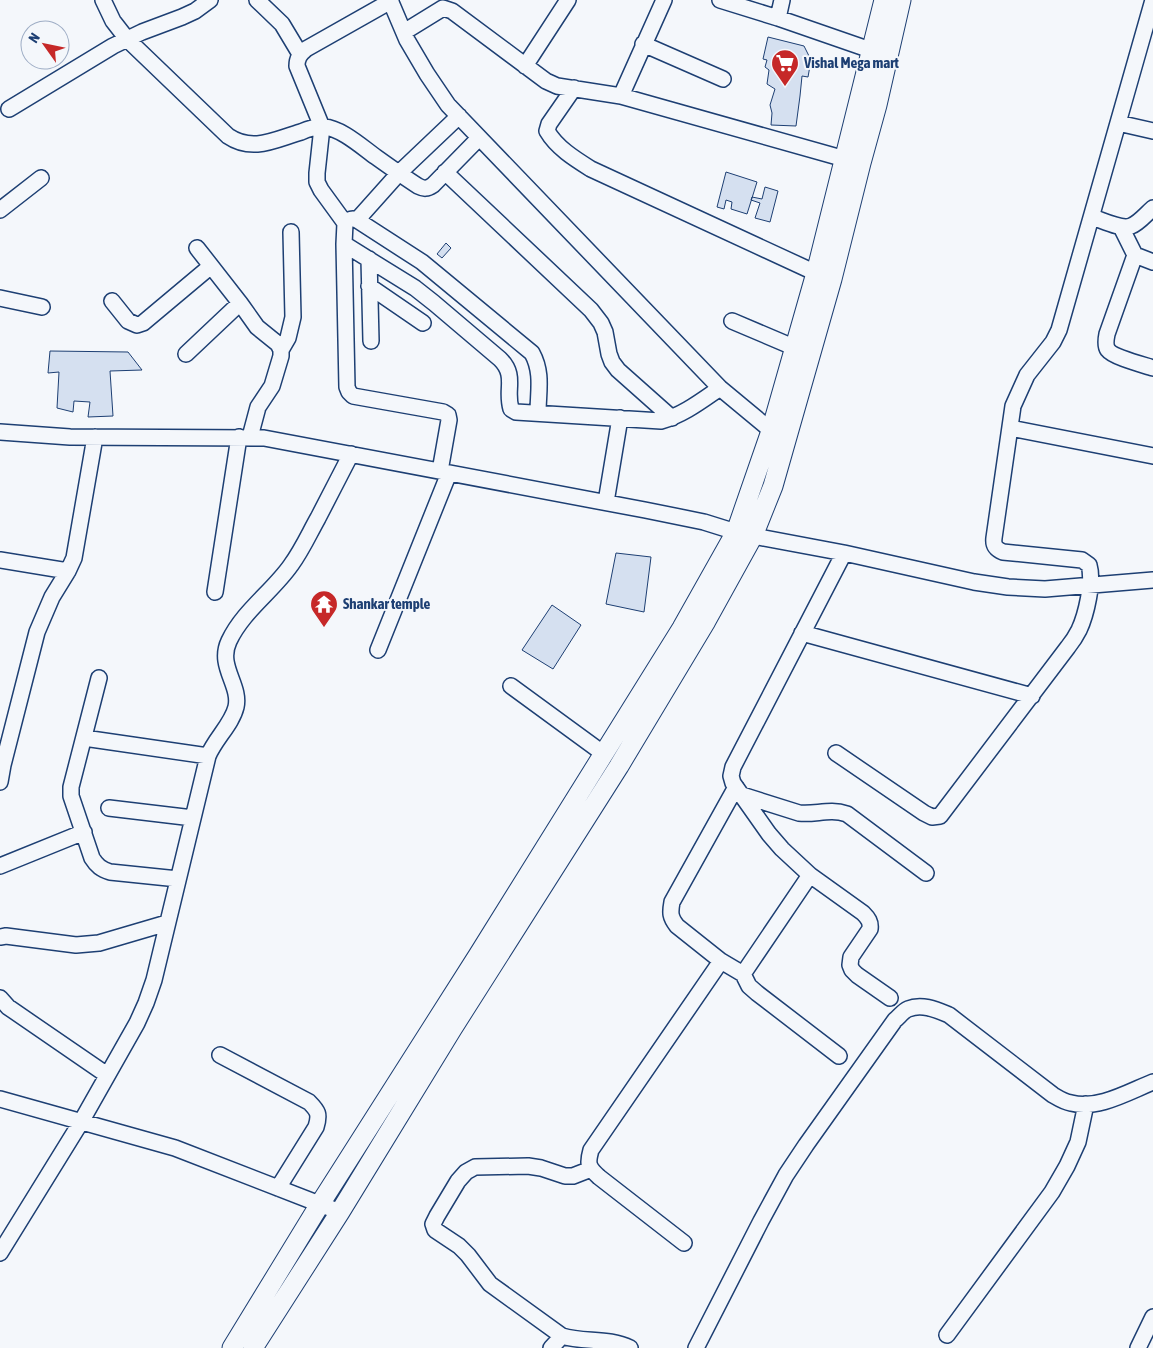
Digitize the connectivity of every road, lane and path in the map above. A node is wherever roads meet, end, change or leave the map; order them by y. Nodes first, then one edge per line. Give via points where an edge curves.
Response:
1 (103, 0) edge
2 (210, 0) edge
3 (257, 0) edge
4 (568, 0) edge
5 (664, 0) edge
6 (720, 0) edge
7 (782, 0) edge
8 (884, 0) edge
9 (901, 0) edge
10 (1153, 0) edge
11 (390, 1) edge
12 (444, 4) edge
13 (778, 18) junction
14 (404, 32) junction
15 (127, 39) junction
16 (643, 44) junction
17 (880, 53) junction
18 (300, 54) junction
19 (525, 66) junction
20 (723, 79) dead end
21 (574, 88) junction
22 (621, 96) junction
23 (9, 109) dead end
24 (459, 116) junction
25 (1118, 123) junction
26 (322, 127) junction
27 (1153, 131) edge
28 (479, 138) junction
29 (845, 158) junction
30 (445, 172) junction
31 (398, 173) junction
32 (41, 178) dead end
33 (1153, 208) edge
34 (0, 210) edge
35 (1092, 217) junction
36 (351, 221) junction
37 (1121, 227) junction
38 (290, 232) dead end
39 (344, 244) junction
40 (196, 248) dead end
41 (1136, 255) junction
42 (369, 259) junction
43 (1153, 262) edge
44 (211, 266) junction
45 (816, 273) junction
46 (369, 286) junction
47 (0, 298) edge
48 (112, 302) dead end
49 (240, 303) junction
50 (42, 307) dead end
51 (732, 321) dead end
52 (423, 323) dead end
53 (371, 341) dead end
54 (281, 350) junction
55 (803, 351) junction
56 (186, 354) dead end
57 (1153, 368) edge
58 (720, 388) junction
59 (538, 413) junction
60 (620, 418) junction
61 (672, 418) junction
62 (1010, 428) junction
63 (0, 432) edge
64 (778, 436) junction
65 (95, 437) junction
66 (245, 437) junction
67 (351, 454) junction
68 (1153, 456) edge
69 (445, 472) junction
70 (606, 502) junction
71 (744, 534) junction
72 (844, 553) junction
73 (0, 560) edge
74 (68, 571) junction
75 (1153, 580) edge
76 (1091, 586) junction
77 (215, 592) dead end
78 (802, 633) junction
79 (378, 650) dead end
80 (99, 678) dead end
81 (511, 686) dead end
82 (1032, 696) junction
83 (84, 738) junction
84 (836, 753) dead end
85 (604, 754) junction
86 (208, 756) junction
87 (0, 782) edge
88 (739, 791) junction
89 (109, 808) dead end
90 (193, 818) junction
91 (84, 832) junction
92 (0, 866) edge
93 (926, 873) dead end
94 (810, 875) junction
95 (178, 879) junction
96 (167, 923) junction
97 (0, 937) edge
98 (721, 961) junction
99 (743, 974) junction
100 (0, 998) edge
101 (890, 998) dead end
102 (220, 1055) dead end
103 (839, 1056) dead end
104 (107, 1076) junction
105 (1153, 1082) edge
106 (0, 1099) edge
107 (1086, 1104) junction
108 (81, 1122) junction
109 (591, 1169) junction
110 (278, 1188) junction
111 (320, 1204) junction
112 (340, 1212) junction
113 (684, 1243) dead end
114 (0, 1253) edge
115 (1153, 1317) edge
116 (947, 1335) dead end
117 (562, 1336) junction
118 (232, 1348) edge
119 (253, 1348) edge
120 (551, 1348) edge
121 (630, 1348) edge
122 (696, 1348) edge
123 (1138, 1348) edge

1 - 15 street
2 - 15 street via 196,11
3 - 18 street via 282,24
4 - 19 street
5 - 16 street
6 - 13 street
7 - 13 street
8 - 17 main road
9 - 17 main road
10 - 25 street
11 - 14 street
11 - 18 street
12 - 14 street
12 - 19 street
13 - 17 street
14 - 24 street via 427,74
15 - 23 street
15 - 26 street via 236,142 257,145
16 - 20 street
16 - 22 street
17 - 29 main road
17 - 55 main road via 877,105 832,279
18 - 26 street via 297,66
19 - 21 street via 557,86
21 - 22 street
21 - 45 street via 549,124 548,131 557,145 579,162
22 - 29 street
24 - 28 street
24 - 31 street
25 - 27 street
25 - 35 street
26 - 31 street via 334,129 349,138
26 - 36 street via 317,182
28 - 30 street
28 - 58 street
29 - 45 main road
30 - 31 street via 428,189
30 - 61 street via 591,310 602,322 612,362
31 - 36 street
32 - 34 street
33 - 37 street via 1130,227
35 - 37 street
35 - 62 street via 1059,330 1023,382 1013,406
36 - 39 street
36 - 59 street via 422,262 532,353 539,374
37 - 41 street
38 - 54 street via 293,317
39 - 42 street
39 - 69 street via 349,392 353,396 448,415
40 - 44 street
41 - 43 street
41 - 57 street via 1106,344 1114,355
42 - 46 street
42 - 59 street via 415,288 506,366 510,409
44 - 48 street via 143,323 137,325 128,321
44 - 49 street
45 - 55 main road
46 - 52 street
46 - 53 street
47 - 50 street
49 - 54 street via 257,327
49 - 56 street
51 - 55 street
54 - 66 street via 272,386 258,407
55 - 64 main road
58 - 61 street
58 - 64 street
59 - 60 street
60 - 61 street via 660,421
60 - 70 street
62 - 68 street
62 - 76 street via 994,544 1003,552 1082,560 1091,570
63 - 65 street
64 - 71 main road via 773,486
65 - 66 street
65 - 74 street via 74,558
66 - 67 street
66 - 77 street
67 - 69 street
67 - 86 street via 297,557 237,626 228,642 226,667 237,697 236,707
69 - 70 street
69 - 79 street
70 - 71 street via 704,522
71 - 72 street
71 - 85 main road
71 - 112 main road via 706,621
72 - 76 street via 1008,588
72 - 78 street
73 - 74 street
74 - 87 street via 37,632
75 - 76 street
76 - 82 street via 1079,630
78 - 82 street
78 - 88 street via 733,767 731,776
80 - 83 street
81 - 85 street
82 - 84 street via 940,816 924,813
83 - 86 street
83 - 91 street via 71,787
85 - 111 main road
86 - 90 street
88 - 93 street via 799,813 830,810 847,814
88 - 94 street via 769,834
88 - 98 street via 672,902 670,911 677,926
89 - 90 street
90 - 95 street
91 - 92 street
91 - 95 street via 92,858 102,869
94 - 99 street
94 - 101 street via 868,919 870,929 851,957 850,965 858,976
95 - 96 street
96 - 97 street via 108,941 76,945
96 - 104 street via 146,1003
98 - 99 street
98 - 109 street via 591,1150 588,1161
99 - 103 street via 757,993
100 - 104 street via 8,1007
102 - 110 street via 309,1102 317,1110 316,1127
104 - 108 street
105 - 107 street via 1106,1101
106 - 108 street
107 - 116 street via 1078,1142 1068,1166
107 - 122 street via 1070,1103 1053,1095 949,1015 918,1007 907,1010 895,1020 786,1175
108 - 110 street via 175,1148
108 - 114 street
109 - 113 street
109 - 117 street via 565,1176 528,1166 475,1166 458,1181 434,1224 435,1230 468,1255 490,1284
110 - 111 street
111 - 112 street
111 - 118 main road
112 - 119 main road
115 - 123 street
117 - 120 street
117 - 121 street via 614,1342

